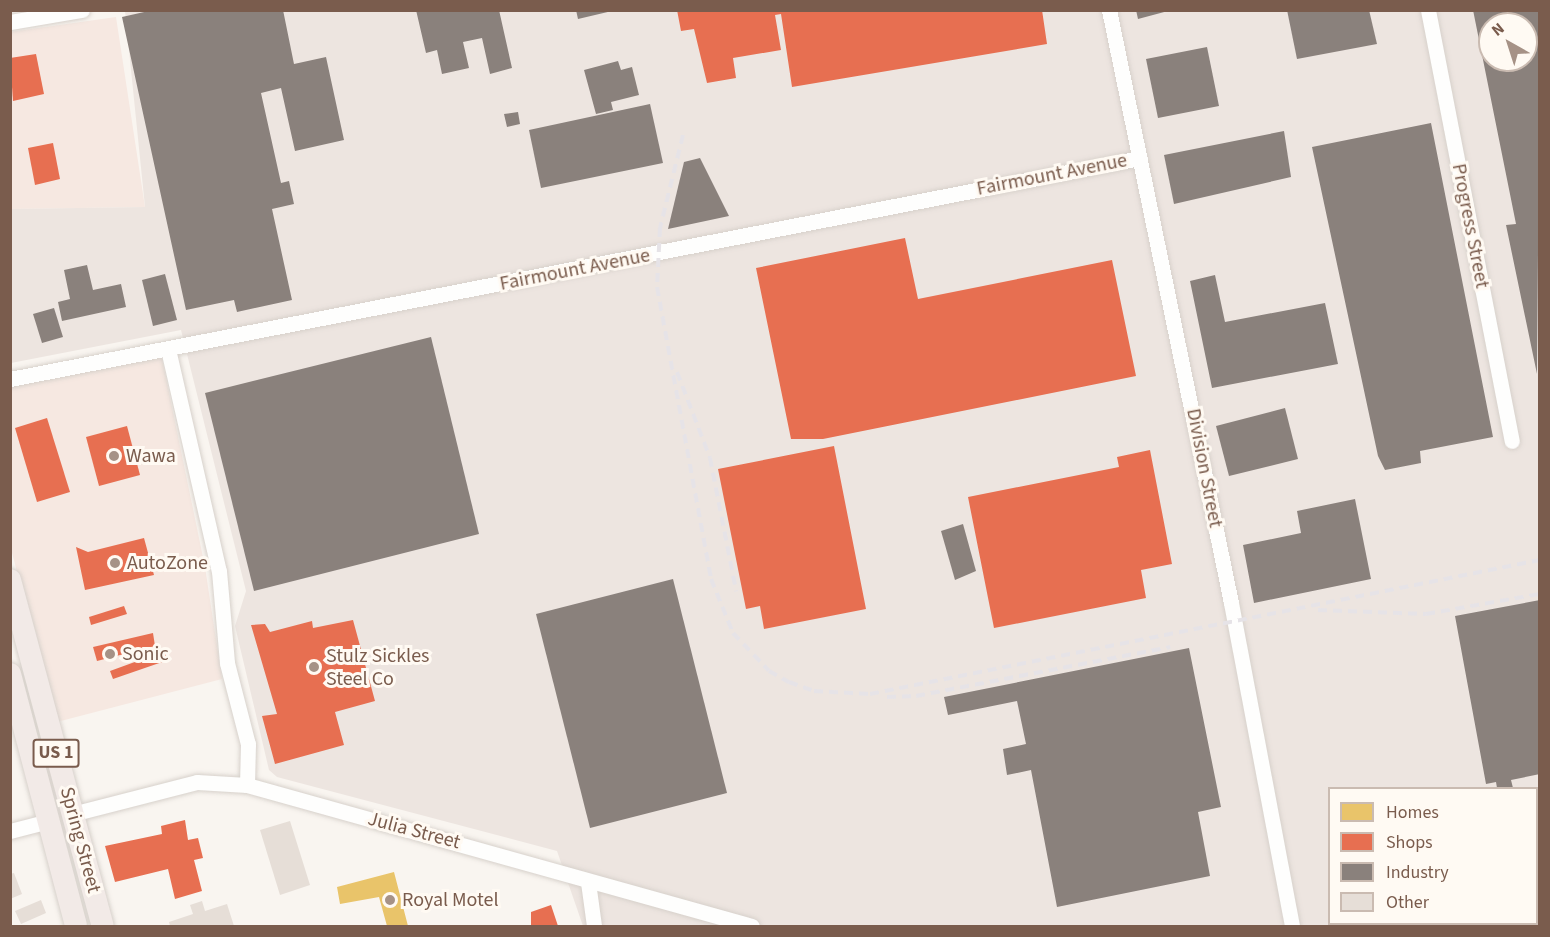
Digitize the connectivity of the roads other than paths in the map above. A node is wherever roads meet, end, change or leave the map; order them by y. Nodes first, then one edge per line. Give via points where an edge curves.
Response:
1 (82, 10) edge
2 (1109, 10) edge
3 (1428, 10) edge
4 (10, 22) edge
5 (1140, 158) junction
6 (168, 349) junction
7 (10, 380) edge
8 (1512, 441) dead end
9 (10, 580) edge
10 (10, 674) edge
11 (247, 785) junction
12 (72, 814) junction
13 (49, 821) junction
14 (10, 831) edge
15 (588, 882) junction
16 (76, 927) edge
17 (103, 927) edge
18 (594, 927) edge
19 (752, 927) edge
20 (1292, 927) edge

1 - 4 street
2 - 5 street, Division Street
3 - 8 street, Progress Street
5 - 6 street, Fairmount Avenue
5 - 20 street, Division Street
6 - 7 street, Fairmount Avenue
6 - 11 street via 219,571 227,663 248,744
9 - 12 highway, Spring Street / US 1
10 - 13 highway, Spring Street / US 1
11 - 12 street, Julia Street via 197,782
11 - 15 street, Julia Street
12 - 17 highway, Spring Street / US 1
13 - 14 street
13 - 16 highway, Spring Street / US 1
15 - 18 street
15 - 19 street, Julia Street

